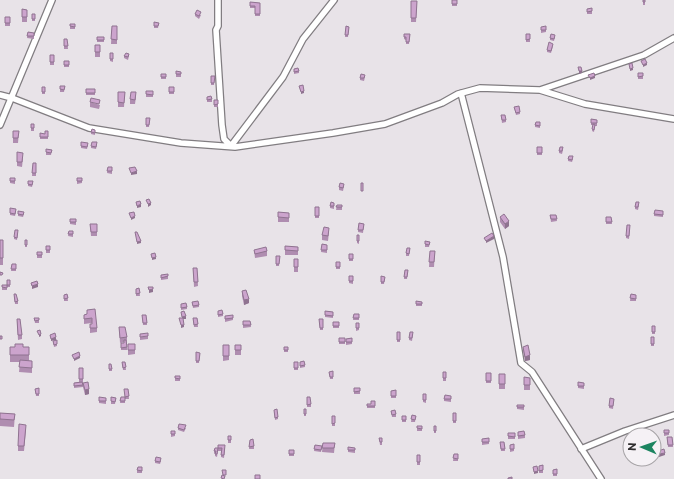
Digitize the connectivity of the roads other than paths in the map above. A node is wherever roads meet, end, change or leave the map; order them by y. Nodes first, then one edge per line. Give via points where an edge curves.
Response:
1 (52, 0) edge
2 (218, 0) edge
3 (334, 0) edge
4 (674, 38) edge
5 (540, 90) junction
6 (461, 93) junction
7 (0, 96) edge
8 (12, 98) junction
9 (674, 119) edge
10 (0, 125) edge
11 (231, 146) junction
12 (674, 415) edge
13 (581, 448) junction
14 (601, 479) edge

1 - 8 street
2 - 11 street via 216,30 222,125 224,139
3 - 11 street via 303,39 283,77
4 - 5 street via 644,55
5 - 6 street via 480,88
5 - 9 street via 585,104
6 - 11 street via 442,103 385,124
6 - 13 street via 503,257 521,363 532,372
7 - 8 street
8 - 10 street
8 - 11 street via 89,128 181,143
12 - 13 street
13 - 14 street

